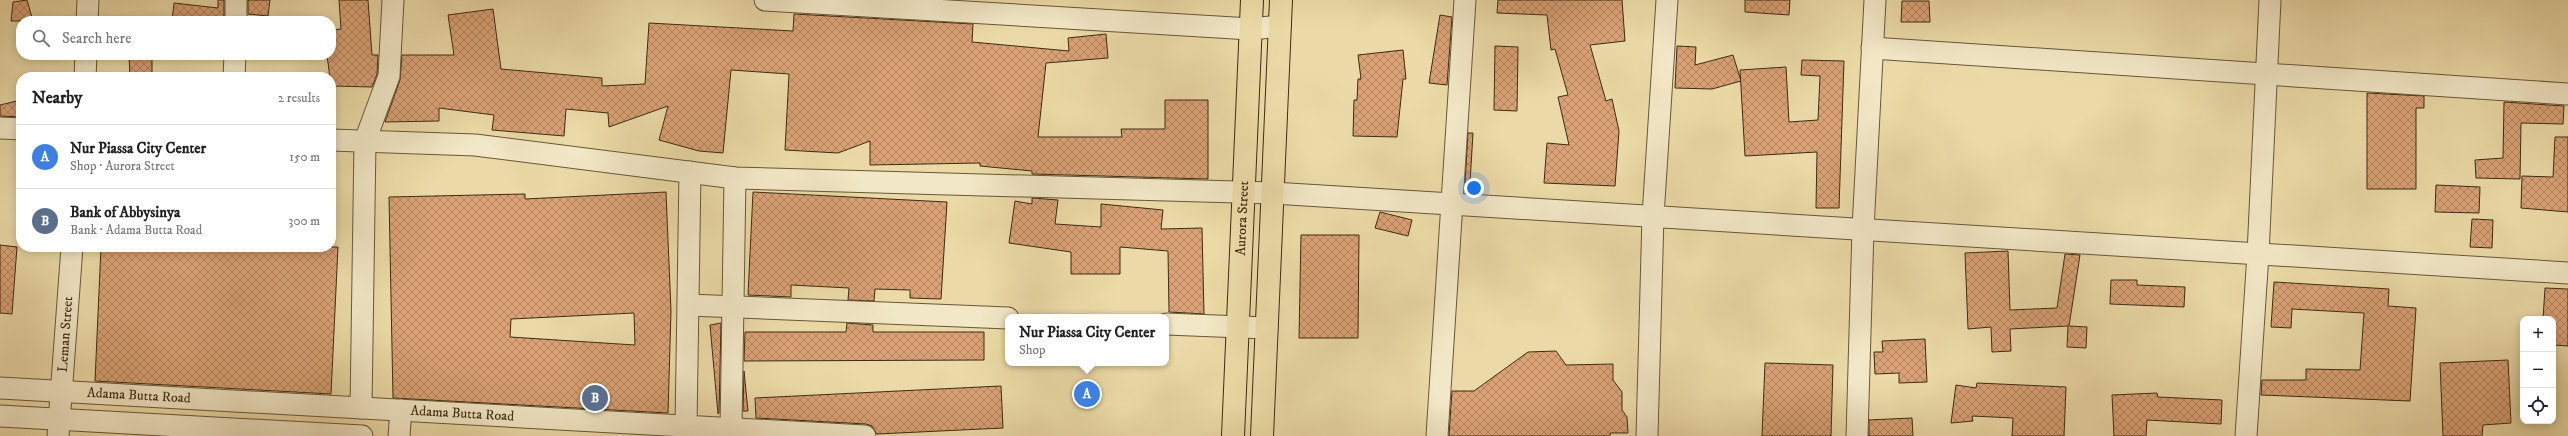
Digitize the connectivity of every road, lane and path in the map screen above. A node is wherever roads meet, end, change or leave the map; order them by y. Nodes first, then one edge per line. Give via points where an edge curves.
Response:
1 (88, 0) edge
2 (236, 0) edge
3 (393, 0) edge
4 (765, 0) edge
5 (1252, 0) edge
6 (1281, 0) edge
7 (1465, 0) edge
8 (1667, 0) edge
9 (1875, 0) edge
10 (2270, 0) edge
11 (87, 16) edge
12 (236, 16) edge
13 (1280, 26) junction
14 (1251, 29) junction
15 (1872, 48) junction
16 (86, 60) edge
17 (235, 60) edge
18 (85, 72) edge
19 (234, 72) edge
20 (2266, 74) junction
21 (2568, 94) edge
22 (0, 128) edge
23 (16, 129) edge
24 (336, 140) edge
25 (365, 141) junction
26 (690, 172) junction
27 (735, 178) junction
28 (1244, 192) junction
29 (1273, 193) junction
30 (1452, 204) junction
31 (1654, 216) junction
32 (1863, 230) junction
33 (72, 252) edge
34 (2258, 254) junction
35 (2568, 273) edge
36 (688, 305) junction
37 (733, 307) junction
38 (1005, 318) edge
39 (1169, 324) edge
40 (1238, 327) junction
41 (1267, 328) junction
42 (0, 388) edge
43 (60, 392) junction
44 (361, 408) junction
45 (401, 410) junction
46 (0, 416) edge
47 (58, 428) edge
48 (731, 428) junction
49 (687, 431) edge
50 (207, 432) edge
51 (362, 436) edge
52 (399, 436) edge
53 (865, 436) edge
54 (1233, 436) edge
55 (1262, 436) edge
56 (1437, 436) edge
57 (1647, 436) edge
58 (1857, 436) edge
59 (2246, 436) edge

1 - 11 street
2 - 12 street
3 - 25 street via 388,76
4 - 14 street
5 - 14 main road, Aurora Street
6 - 13 main road, Aurora Street
7 - 30 street
8 - 31 street
9 - 15 street
10 - 20 street
13 - 14 street
13 - 29 main road, Aurora Street
14 - 28 main road, Aurora Street
15 - 20 street
15 - 32 street
16 - 18 street
17 - 19 street
20 - 21 street
20 - 34 street
22 - 23 street
24 - 25 street
25 - 26 street via 475,145
25 - 44 street
26 - 27 street
26 - 36 street
27 - 28 street
27 - 37 street
28 - 29 street
28 - 40 main road, Aurora Street
29 - 30 street
29 - 41 main road, Aurora Street
30 - 31 street
30 - 56 street
31 - 32 street
31 - 57 street
32 - 34 street
32 - 58 street
33 - 43 street, Leman Street
34 - 35 street
34 - 59 street
36 - 37 street
36 - 49 street
37 - 38 street
37 - 48 street
39 - 40 street
40 - 41 street
40 - 54 main road, Aurora Street
41 - 55 main road, Aurora Street
42 - 43 street, Adama Butta Road
43 - 44 street, Adama Butta Road
43 - 47 street, Leman Street
44 - 45 street, Adama Butta Road
45 - 49 street, Adama Butta Road
45 - 52 street
46 - 47 street, Adama Butta Road
47 - 50 street, Adama Butta Road
48 - 49 street, Adama Butta Road
48 - 53 street, Adama Butta Road
50 - 51 street, Adama Butta Road

